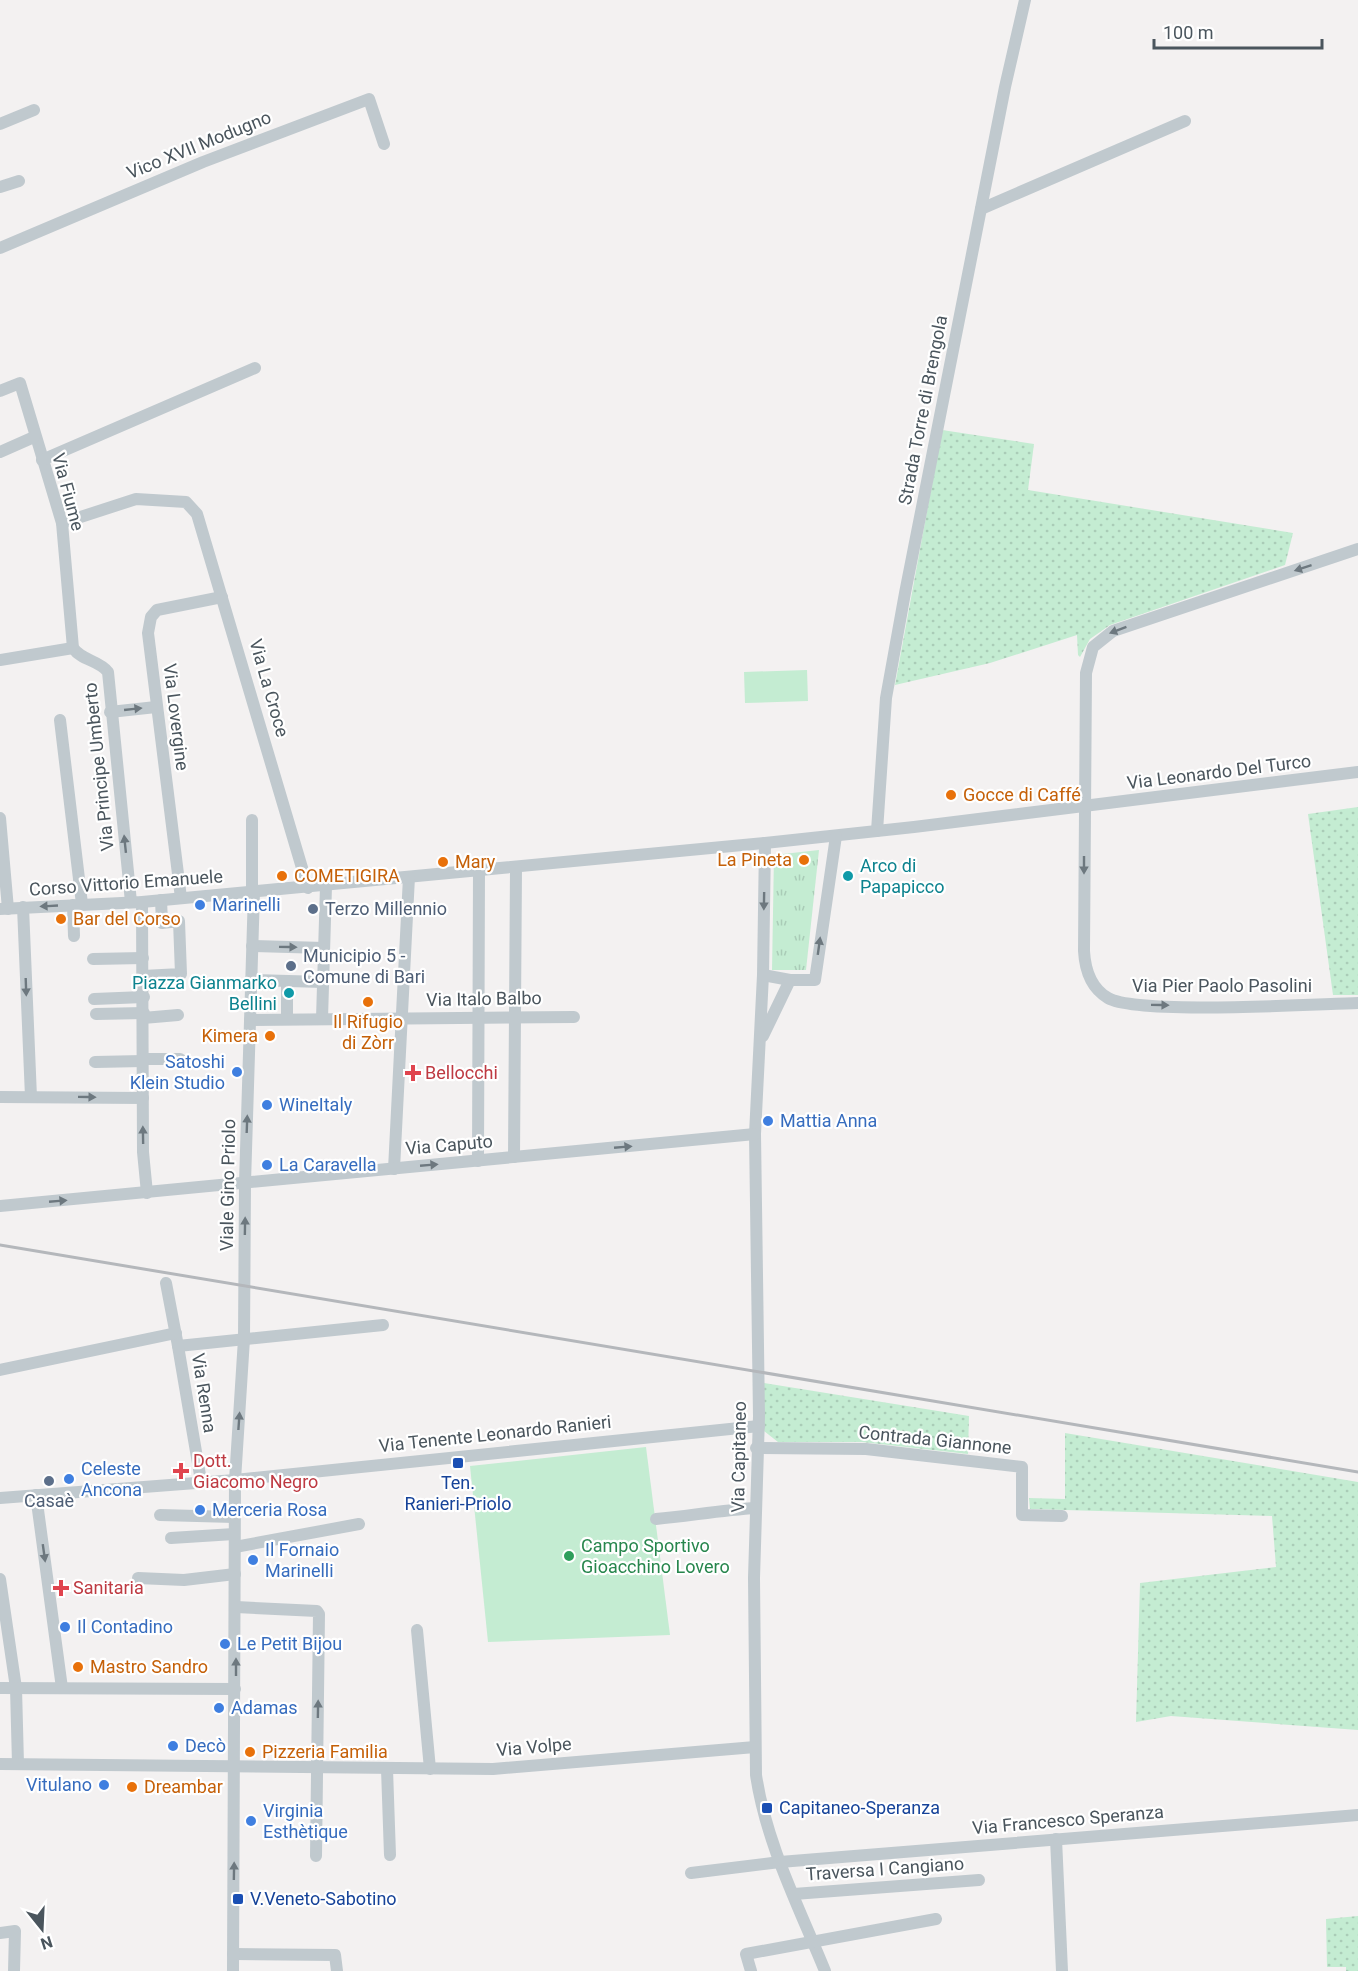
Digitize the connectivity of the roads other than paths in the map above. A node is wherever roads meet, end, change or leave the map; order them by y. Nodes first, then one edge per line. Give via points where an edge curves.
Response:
1 (1025, 0) edge
2 (34, 110) dead end
3 (1185, 121) dead end
4 (0, 124) edge
5 (384, 144) dead end
6 (19, 181) dead end
7 (0, 187) edge
8 (981, 209) junction
9 (0, 248) edge
10 (255, 368) dead end
11 (0, 392) edge
12 (34, 437) junction
13 (0, 452) edge
14 (42, 460) junction
15 (62, 523) junction
16 (1358, 549) edge
17 (222, 597) junction
18 (73, 648) junction
19 (0, 660) edge
20 (156, 707) junction
21 (110, 712) junction
22 (60, 720) dead end
23 (1358, 772) edge
24 (1084, 806) junction
25 (0, 818) edge
26 (252, 819) dead end
27 (877, 831) junction
28 (836, 836) junction
29 (765, 843) junction
30 (516, 868) junction
31 (479, 871) junction
32 (409, 877) junction
33 (326, 886) junction
34 (308, 888) junction
35 (253, 892) junction
36 (181, 898) junction
37 (160, 900) junction
38 (137, 902) junction
39 (78, 905) junction
40 (23, 907) junction
41 (4, 909) edge
42 (74, 936) dead end
43 (252, 946) junction
44 (324, 948) junction
45 (143, 958) junction
46 (93, 959) dead end
47 (763, 975) junction
48 (143, 976) junction
49 (251, 980) junction
50 (790, 980) junction
51 (287, 981) junction
52 (323, 982) junction
53 (144, 997) junction
54 (94, 999) dead end
55 (1358, 1003) edge
56 (96, 1014) dead end
57 (143, 1015) junction
58 (178, 1015) dead end
59 (478, 1017) junction
60 (515, 1017) junction
61 (574, 1017) dead end
62 (402, 1018) junction
63 (287, 1019) junction
64 (322, 1019) junction
65 (250, 1020) junction
66 (761, 1039) junction
67 (180, 1059) dead end
68 (143, 1060) junction
69 (95, 1062) dead end
70 (0, 1096) edge
71 (31, 1097) junction
72 (143, 1098) junction
73 (755, 1134) junction
74 (514, 1157) junction
75 (478, 1161) junction
76 (394, 1169) junction
77 (245, 1183) junction
78 (147, 1193) junction
79 (0, 1206) edge
80 (166, 1283) dead end
81 (384, 1325) dead end
82 (170, 1335) junction
83 (244, 1339) junction
84 (178, 1346) junction
85 (0, 1370) edge
86 (759, 1426) junction
87 (756, 1448) junction
88 (235, 1480) junction
89 (201, 1481) junction
90 (36, 1495) junction
91 (0, 1498) edge
92 (756, 1509) junction
93 (160, 1515) dead end
94 (1062, 1516) dead end
95 (234, 1517) junction
96 (656, 1519) dead end
97 (359, 1524) dead end
98 (171, 1538) dead end
99 (235, 1541) junction
100 (235, 1574) junction
101 (138, 1578) dead end
102 (0, 1579) edge
103 (236, 1607) junction
104 (417, 1630) dead end
105 (0, 1688) edge
106 (16, 1688) junction
107 (62, 1688) junction
108 (236, 1689) junction
109 (755, 1747) junction
110 (0, 1764) edge
111 (18, 1764) junction
112 (235, 1767) junction
113 (316, 1767) junction
114 (387, 1769) junction
115 (430, 1769) junction
116 (1358, 1815) edge
117 (1056, 1839) junction
118 (390, 1855) dead end
119 (316, 1856) dead end
120 (780, 1862) junction
121 (691, 1873) dead end
122 (979, 1880) dead end
123 (794, 1894) junction
124 (936, 1919) dead end
125 (0, 1933) edge
126 (812, 1941) junction
127 (232, 1954) junction
128 (337, 1966) edge
129 (14, 1971) edge
130 (232, 1971) edge
131 (751, 1971) edge
132 (825, 1971) edge
133 (1062, 1971) edge

1 - 8 street, Strada Torre di Brengola
2 - 4 street
3 - 8 street
5 - 9 street, Vico XVII Modugno via 369,99 203,162
6 - 7 street
8 - 27 street, Strada Torre di Brengola via 886,699
10 - 14 street
11 - 12 street, Via Fiume via 20,383
12 - 13 street
12 - 14 street, Via Fiume
14 - 15 street, Via Fiume
15 - 17 street, Via La Croce via 136,499 186,502 197,514
15 - 18 street, Via Fiume
16 -> 24 street, Via Pier Paolo Pasolini via 1113,631 1098,642 1089,655 1086,673
17 - 20 street, Via Lovergine via 157,610 151,617 148,633
17 - 34 street, Via La Croce
18 - 19 street
18 - 21 street, Via Principe Umberto via 108,672
21 -> 20 street
20 - 36 street, Via Lovergine
38 -> 21 street, Via Principe Umberto
22 - 39 street
23 - 24 street, Via Leonardo Del Turco
24 - 27 street, Via Leonardo Del Turco
24 -> 55 street, Via Pier Paolo Pasolini via 1084,960 1092,981 1107,997 1135,1005
25 - 41 street
26 - 35 street, Viale Gino Priolo
27 - 28 street, Via Leonardo Del Turco
28 - 29 street, Via Leonardo Del Turco
50 -> 28 street via 815,980
29 - 30 street, Corso Vittorio Emanuele
29 -> 47 street, Via Capitaneo
30 - 31 street, Corso Vittorio Emanuele
30 - 60 street
31 - 32 street, Corso Vittorio Emanuele
31 - 59 street
32 - 33 street, Corso Vittorio Emanuele
32 - 62 street
33 - 34 street, Corso Vittorio Emanuele
33 - 44 street
34 - 35 street, Corso Vittorio Emanuele
35 - 36 street, Corso Vittorio Emanuele
35 - 43 street, Viale Gino Priolo
36 - 37 street, Corso Vittorio Emanuele
37 - 38 street, Corso Vittorio Emanuele
37 - 48 street via 162,923 179,921 181,974
38 - 39 street, Corso Vittorio Emanuele
38 - 45 street, Via Principe Umberto
39 -> 40 street, Corso Vittorio Emanuele
39 - 42 street
40 - 41 street, Corso Vittorio Emanuele
40 -> 71 street
43 -> 44 street
43 - 49 street, Viale Gino Priolo
44 - 52 street
45 - 46 street
45 - 48 street, Via Principe Umberto
47 - 50 street
47 - 66 street, Via Capitaneo
48 - 53 street, Via Principe Umberto
49 - 51 street
49 - 65 street, Viale Gino Priolo
50 - 66 street
51 - 52 street
51 - 63 street
52 - 64 street
53 - 54 street
53 - 57 street, Via Principe Umberto
56 - 57 street
57 - 58 street
57 - 68 street, Via Principe Umberto
59 - 60 street, Via Italo Balbo
59 - 62 street, Via Italo Balbo
59 - 75 street
60 - 61 street, Via Italo Balbo
60 - 74 street
62 - 64 street, Via Italo Balbo
62 - 76 street
63 - 64 street, Via Italo Balbo
63 - 65 street, Via Italo Balbo
77 -> 65 street, Viale Gino Priolo
66 - 73 street, Via Capitaneo
67 - 68 street
68 - 69 street
68 - 72 street, Via Principe Umberto
70 - 71 street
71 -> 72 street
78 -> 72 street, Via Principe Umberto
74 -> 73 street, Via Caputo
73 - 86 street, Via Capitaneo
74 - 75 street, Via Caputo
76 -> 75 street, Via Caputo
76 - 77 street, Via Caputo
77 - 78 street, Via Caputo
83 -> 77 street, Viale Gino Priolo
79 -> 78 street, Via Caputo
80 - 82 street, Via Renna
81 - 83 street
82 - 84 street, Via Renna
82 - 85 street
83 - 84 street
88 -> 83 street, Viale Gino Priolo
84 - 89 street, Via Renna
86 - 87 street, Via Capitaneo
86 - 88 street, Via Tenente Leonardo Ranieri
87 - 92 street, Via Capitaneo
87 - 94 street, Contrada Giannone via 866,1449 1022,1467 1022,1515
88 - 89 street, Via Tenente Leonardo Ranieri
88 - 95 street, Viale Gino Priolo
89 - 90 street, Via Tenente Leonardo Ranieri
90 - 91 street, Via Tenente Leonardo Ranieri
90 -> 107 street
92 - 96 street
92 - 109 street, Via Capitaneo
93 - 95 street
95 - 99 street, Viale Gino Priolo
97 - 99 street
98 - 99 street
99 - 100 street, Viale Gino Priolo
100 - 101 street via 184,1580
100 - 103 street, Viale Gino Priolo
102 - 106 street
108 -> 103 street, Viale Gino Priolo
113 -> 103 street via 320,1622 317,1611
104 - 115 street
105 - 106 street
106 - 107 street
106 - 111 street
107 - 108 street
108 - 112 street, Viale Gino Priolo
109 - 115 street, Via Volpe via 493,1769
109 - 120 street, Via Capitaneo via 761,1805
110 - 111 street, Via Volpe
111 - 112 street, Via Volpe
112 - 113 street, Via Volpe
127 -> 112 street, Viale Gino Priolo
113 - 114 street, Via Volpe
113 - 119 street
114 - 115 street, Via Volpe
114 - 118 street
116 - 117 street, Via Francesco Speranza
117 - 120 street, Via Francesco Speranza
117 - 133 street
120 - 121 street, Via Francesco Speranza
120 - 123 street, Via Capitaneo
122 - 123 street, Traversa I Cangiano
123 - 126 street, Via Capitaneo
124 - 126 street
125 - 129 street via 15,1931
126 - 131 street via 746,1954
126 - 132 street, Via Capitaneo
127 - 128 street via 335,1955
127 - 130 street, Viale Gino Priolo

